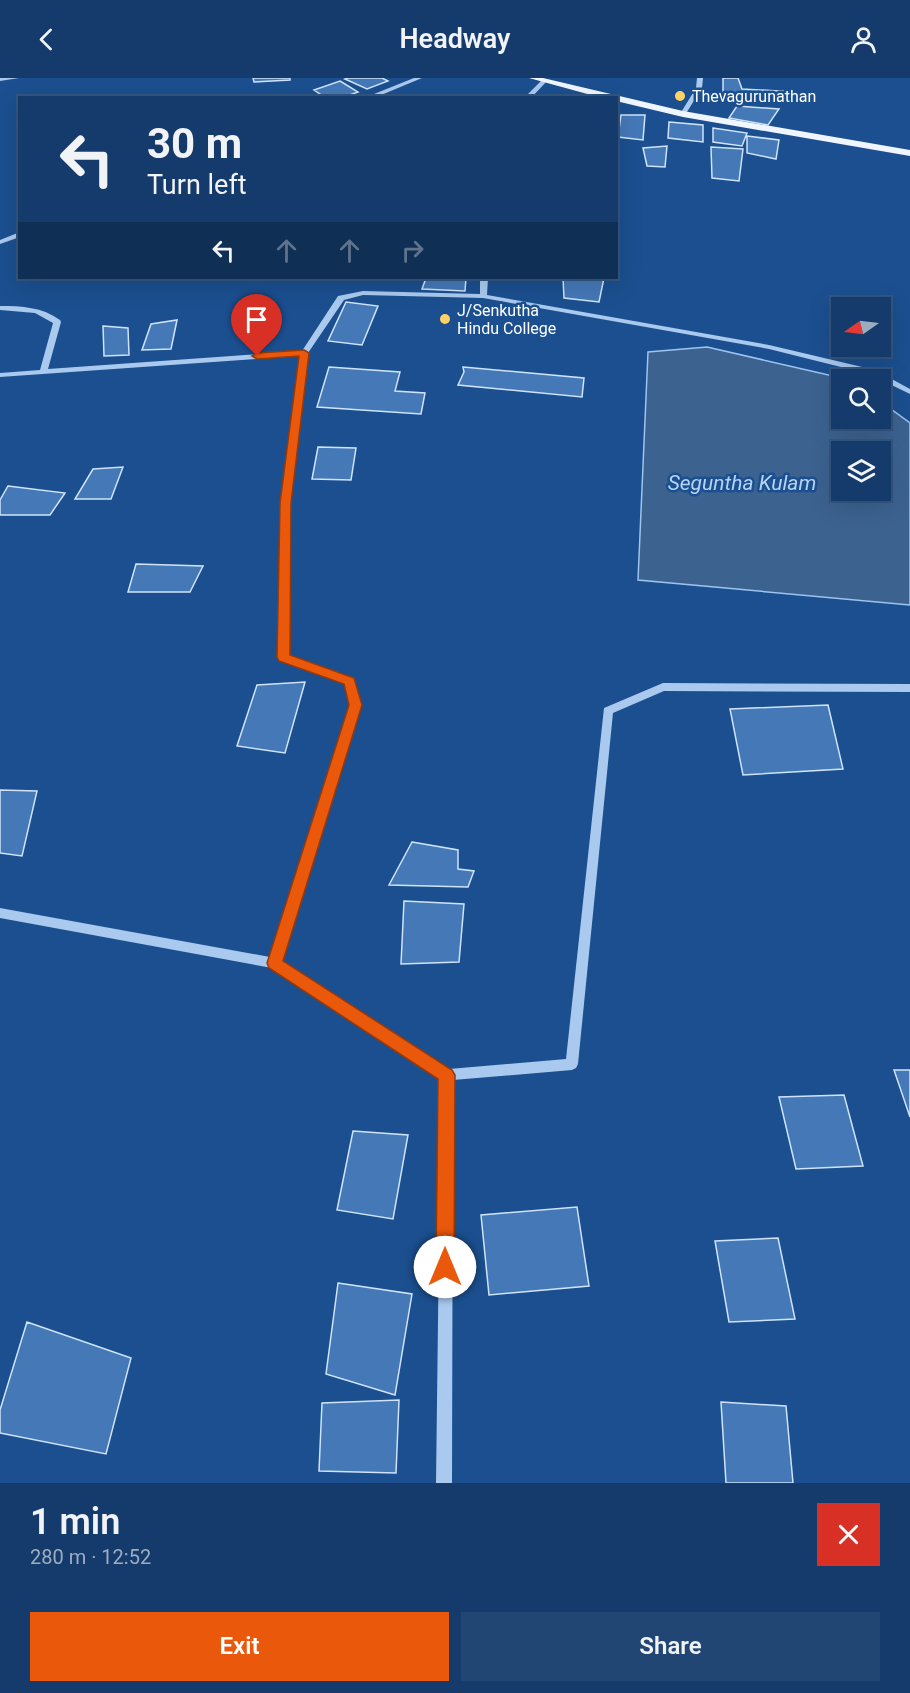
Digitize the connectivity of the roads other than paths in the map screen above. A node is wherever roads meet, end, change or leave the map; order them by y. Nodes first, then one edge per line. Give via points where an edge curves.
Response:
1 (16, 78) edge
2 (419, 78) edge
3 (533, 78) edge
4 (700, 78) edge
5 (0, 79) edge
6 (544, 81) junction
7 (372, 96) edge
8 (529, 96) edge
9 (607, 96) edge
10 (618, 99) edge
11 (683, 114) junction
12 (910, 153) edge
13 (18, 235) edge
14 (0, 242) edge
15 (484, 279) edge
16 (483, 296) junction
17 (0, 308) edge
18 (304, 353) junction
19 (43, 372) junction
20 (0, 375) edge
21 (910, 392) edge
22 (910, 688) edge
23 (0, 913) edge
24 (274, 963) junction
25 (447, 1075) junction
26 (444, 1483) edge

1 - 5 street
2 - 7 street
3 - 6 main road
4 - 11 street via 699,88
6 - 8 street
6 - 9 main road
10 - 11 main road
11 - 12 main road
13 - 14 street
15 - 16 street
16 - 18 street via 363,293 341,298
16 - 21 street via 769,347 872,372
17 - 19 street via 29,308 46,313 57,322
18 - 19 street
18 - 24 street via 285,503 283,657 350,681 356,705
19 - 20 street
22 - 25 street via 663,687 608,711 572,1064
23 - 24 street
24 - 25 street
25 - 26 street

